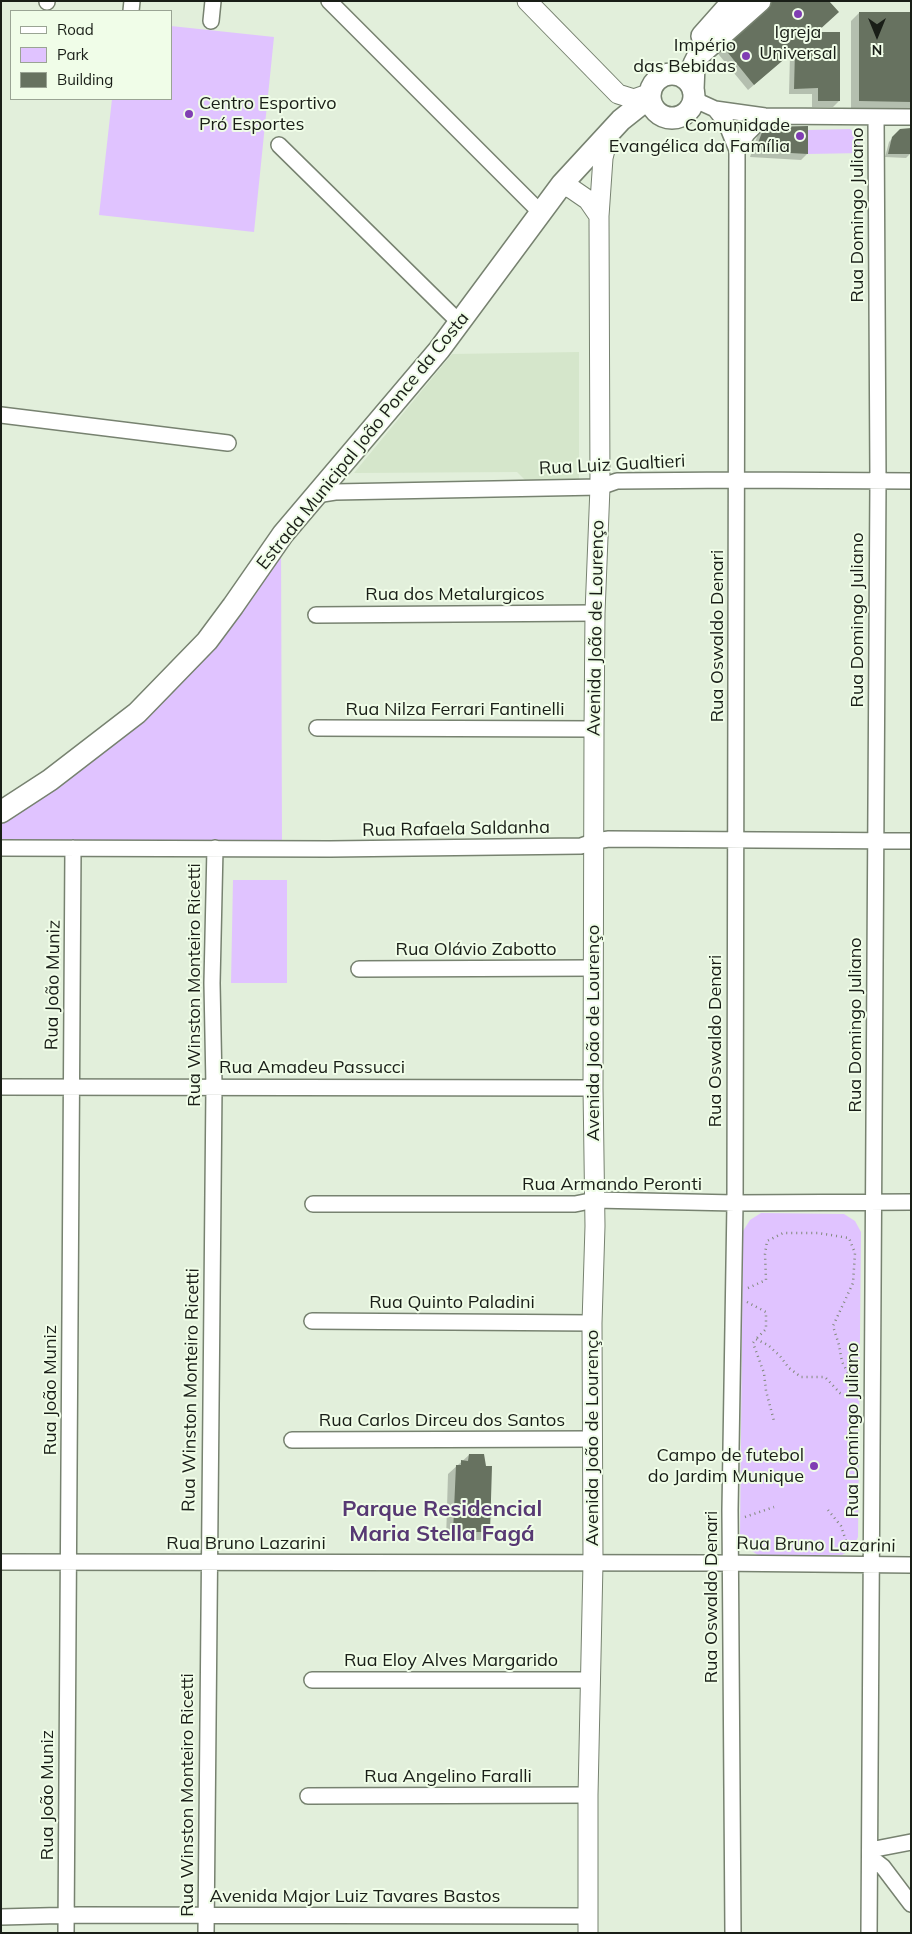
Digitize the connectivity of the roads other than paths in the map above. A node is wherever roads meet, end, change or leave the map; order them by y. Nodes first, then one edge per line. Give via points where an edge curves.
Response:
1 (213, 1) edge
2 (329, 1) edge
3 (527, 1) edge
4 (760, 1) edge
5 (729, 8) edge
6 (211, 21) dead end
7 (655, 88) junction
8 (694, 94) junction
9 (715, 109) junction
10 (765, 116) junction
11 (666, 117) junction
12 (876, 117) junction
13 (911, 117) edge
14 (612, 130) junction
15 (279, 145) dead end
16 (737, 150) junction
17 (562, 184) junction
18 (542, 214) junction
19 (599, 216) junction
20 (460, 323) junction
21 (1, 415) edge
22 (228, 442) dead end
23 (737, 480) junction
24 (878, 481) junction
25 (911, 481) edge
26 (600, 487) junction
27 (316, 495) junction
28 (595, 613) junction
29 (316, 615) dead end
30 (317, 728) dead end
31 (594, 729) junction
32 (1, 812) edge
33 (735, 840) junction
34 (594, 841) junction
35 (876, 841) junction
36 (911, 841) edge
37 (1, 848) edge
38 (73, 848) junction
39 (215, 848) junction
40 (594, 968) junction
41 (359, 970) dead end
42 (214, 1086) junction
43 (1, 1087) edge
44 (71, 1087) junction
45 (593, 1088) junction
46 (594, 1200) junction
47 (874, 1202) junction
48 (911, 1202) edge
49 (735, 1203) junction
50 (313, 1204) dead end
51 (312, 1321) dead end
52 (592, 1323) junction
53 (592, 1439) junction
54 (292, 1440) dead end
55 (1, 1562) edge
56 (68, 1563) junction
57 (208, 1563) junction
58 (593, 1563) junction
59 (731, 1563) junction
60 (911, 1565) edge
61 (871, 1566) junction
62 (312, 1680) dead end
63 (591, 1680) junction
64 (588, 1795) junction
65 (308, 1796) dead end
66 (911, 1842) edge
67 (870, 1853) junction
68 (911, 1904) edge
69 (66, 1915) junction
70 (206, 1916) junction
71 (1, 1917) edge
72 (588, 1924) edge
73 (66, 1933) edge
74 (206, 1933) edge
75 (733, 1933) edge
76 (868, 1933) edge

1 - 6 street
2 - 18 street
3 - 7 street via 618,94 634,99
4 - 5 main road
5 - 7 main road
5 - 8 main road via 694,64
7 - 8 main road via 671,74 688,81
7 - 11 main road via 654,108
7 - 14 main road
8 - 9 street
8 - 11 main road via 693,104 687,112 674,118
9 - 10 street
9 - 16 street, Rua Oswaldo Denari via 726,123
10 - 12 street
10 - 16 street
11 - 14 main road via 644,117
12 - 13 street
12 - 24 street, Rua Domingo Juliano
14 - 17 main road, Estrada Municipal João Ponce da Costa
14 - 19 street, Avenida João de Lourenço via 603,158
15 - 20 street
16 - 23 street, Rua Oswaldo Denari
17 - 18 main road, Estrada Municipal João Ponce da Costa
17 - 19 street via 588,200
18 - 20 main road, Estrada Municipal João Ponce da Costa
19 - 26 street, Avenida João de Lourenço
20 - 27 main road, Estrada Municipal João Ponce da Costa
21 - 22 street
23 - 24 street, Rua Luiz Gualtieri
23 - 26 street, Rua Luiz Gualtieri via 617,481
23 - 33 street, Rua Oswaldo Denari
24 - 25 street, Rua Luiz Gualtieri
24 - 35 street, Rua Domingo Juliano
26 - 27 street, Rua Luiz Gualtieri
26 - 28 street, Avenida João de Lourenço
27 - 32 main road, Estrada Municipal João Ponce da Costa via 283,534 207,641 158,692 80,758
28 - 29 street, Rua dos Metalurgicos
28 - 31 street, Avenida João de Lourenço
30 - 31 street, Rua Nilza Ferrari Fantinelli
31 - 34 street, Avenida João de Lourenço
33 - 34 street, Rua Rafaela Saldanha
33 - 35 street, Rua Rafaela Saldanha
33 - 49 street, Rua Oswaldo Denari
34 - 39 street, Rua Rafaela Saldanha via 581,846
34 - 40 street, Avenida João de Lourenço
35 - 36 street, Rua Rafaela Saldanha
35 - 47 street, Rua Domingo Juliano
37 - 38 street, Rua Rafaela Saldanha
38 - 39 street, Rua Rafaela Saldanha
38 - 44 street, Rua João Muniz
39 - 42 street, Rua Winston Monteiro Ricetti
40 - 41 street, Rua Olávio Zabotto
40 - 45 street, Avenida João de Lourenço
42 - 44 street, Rua Amadeu Passucci
42 - 45 street, Rua Amadeu Passucci
42 - 57 street, Rua Winston Monteiro Ricetti
43 - 44 street, Rua Amadeu Passucci
44 - 56 street, Rua João Muniz
45 - 46 street, Avenida João de Lourenço
46 - 49 street, Rua Armando Peronti
46 - 50 street, Rua Armando Peronti via 575,1204
46 - 52 street, Avenida João de Lourenço
47 - 48 street, Rua Armando Peronti
47 - 49 street, Rua Armando Peronti
47 - 61 street, Rua Domingo Juliano
49 - 59 street, Rua Oswaldo Denari
51 - 52 street, Rua Quinto Paladini
52 - 53 street, Avenida João de Lourenço
53 - 54 street, Rua Carlos Dirceu dos Santos
53 - 58 street, Avenida João de Lourenço
55 - 56 street, Rua Bruno Lazarini
56 - 57 street, Rua Bruno Lazarini
56 - 69 street, Rua João Muniz
57 - 58 street, Rua Bruno Lazarini
57 - 70 street, Rua Winston Monteiro Ricetti
58 - 59 street, Rua Bruno Lazarini
58 - 63 street, Avenida João de Lourenço
59 - 61 street, Rua Bruno Lazarini
59 - 75 street, Rua Oswaldo Denari
60 - 61 street, Rua Bruno Lazarini
61 - 67 street, Rua Domingo Juliano
62 - 63 street, Rua Eloy Alves Margarido
63 - 64 street, Avenida João de Lourenço
64 - 65 street, Rua Angelino Faralli
64 - 72 street, Avenida João de Lourenço
66 - 67 street
67 - 68 street
67 - 76 street, Rua Domingo Juliano
69 - 70 street, Avenida Major Luiz Tavares Bastos
69 - 71 street, Avenida Major Luiz Tavares Bastos
69 - 73 street, Rua João Muniz
70 - 72 street, Avenida Major Luiz Tavares Bastos
70 - 74 street, Rua Winston Monteiro Ricetti

